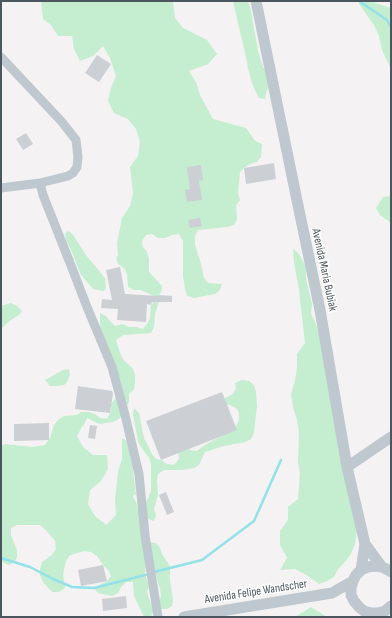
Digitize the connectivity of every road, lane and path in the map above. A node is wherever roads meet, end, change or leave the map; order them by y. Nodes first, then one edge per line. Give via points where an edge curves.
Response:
1 (256, 1) edge
2 (1, 57) edge
3 (40, 183) junction
4 (1, 188) edge
5 (391, 437) edge
6 (347, 467) junction
7 (365, 544) junction
8 (361, 570) junction
9 (386, 570) edge
10 (352, 581) junction
11 (332, 593) junction
12 (354, 601) junction
13 (386, 611) edge
14 (365, 614) edge
15 (158, 617) edge
16 (184, 617) edge

1 - 6 street, Avenida Maria Bubiak via 320,310
2 - 3 street via 76,140 78,157 77,167 73,173
3 - 4 street
3 - 15 street via 112,367 121,399 139,474 145,535
5 - 6 street
6 - 7 street, Avenida Maria Bubiak
7 - 8 street, Avenida Maria Bubiak
7 - 9 street, Avenida Maria Bubiak
8 - 9 street via 375,566
8 - 10 street, Avenida Felipe Wandscher
10 - 11 street, Avenida Felipe Wandscher
10 - 12 street via 351,595
11 - 12 street, Avenida Felipe Wandscher
11 - 16 street, Avenida Felipe Wandscher
12 - 14 street
13 - 14 street

